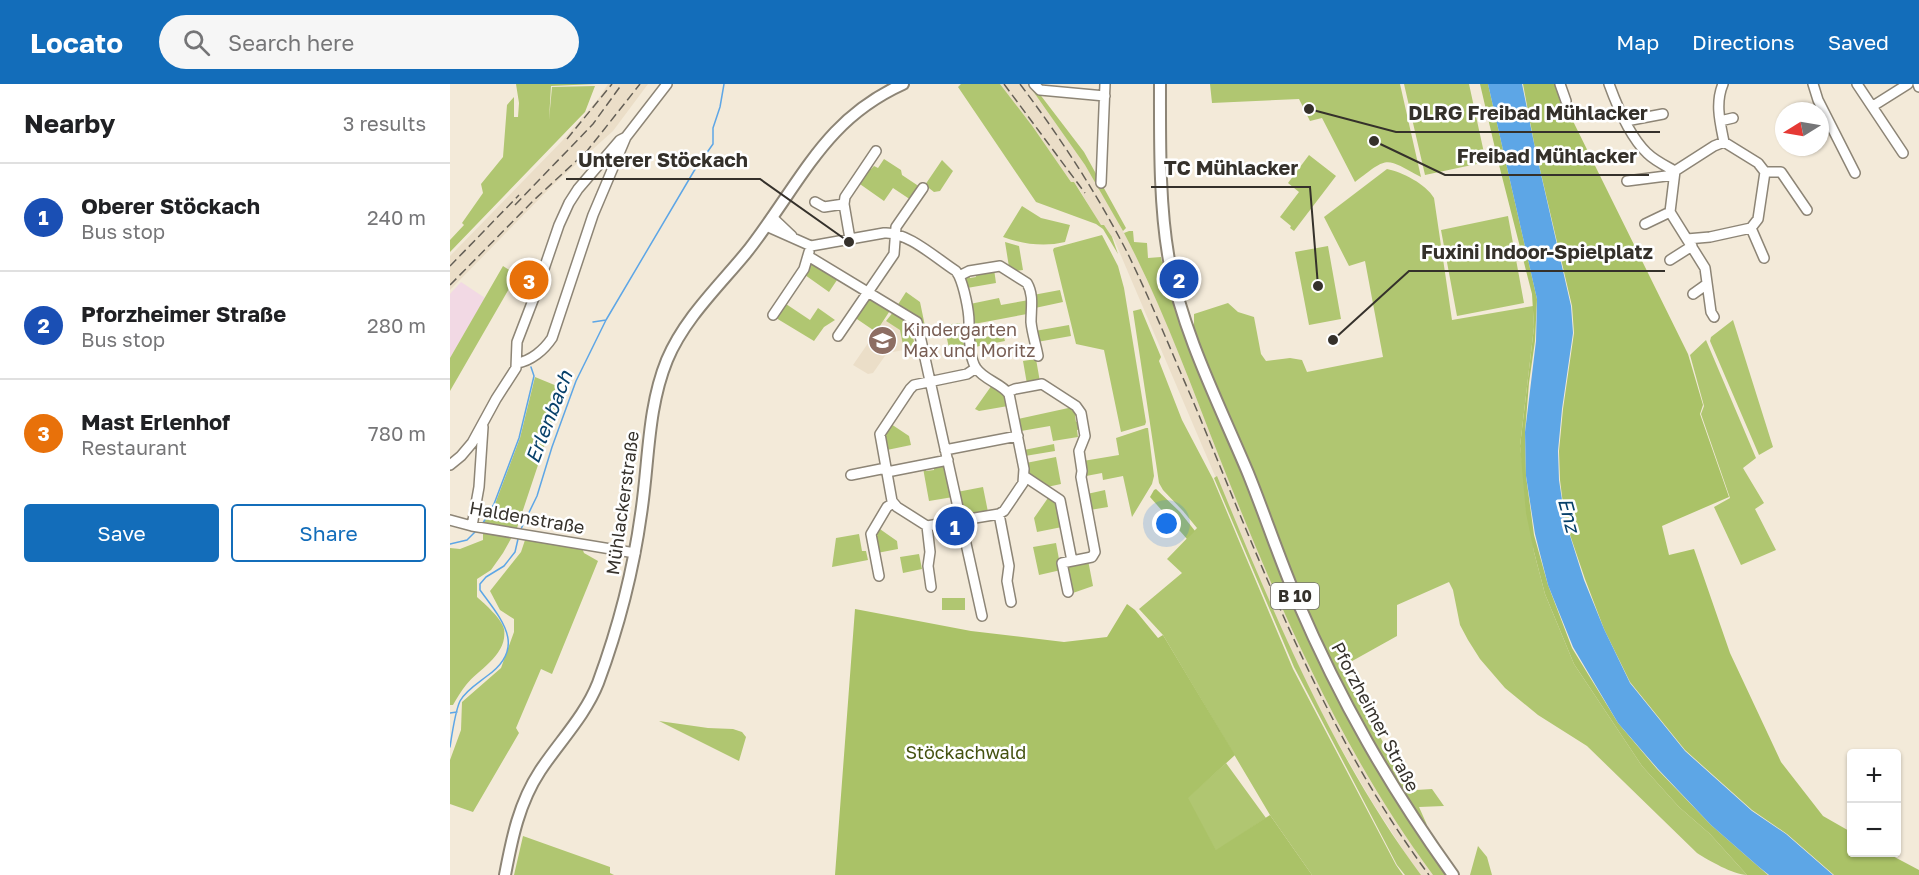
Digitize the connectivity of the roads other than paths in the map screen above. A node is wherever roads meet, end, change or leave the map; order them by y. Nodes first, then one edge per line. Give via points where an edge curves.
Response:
1 (667, 84) edge
2 (903, 84) edge
3 (1034, 84) edge
4 (1105, 84) edge
5 (1160, 84) edge
6 (1560, 84) edge
7 (1609, 84) edge
8 (1723, 84) edge
9 (1813, 84) edge
10 (1857, 84) edge
11 (1908, 84) edge
12 (1068, 89) edge
13 (1105, 96) junction
14 (1566, 100) dead end
15 (1873, 106) junction
16 (1663, 114) dead end
17 (1733, 118) dead end
18 (1626, 121) junction
19 (1720, 121) junction
20 (626, 137) junction
21 (1724, 142) junction
22 (876, 151) dead end
23 (1904, 153) dead end
24 (1765, 172) junction
25 (1855, 172) dead end
26 (1675, 173) junction
27 (1627, 181) dead end
28 (1101, 183) dead end
29 (923, 188) dead end
30 (815, 202) dead end
31 (844, 204) junction
32 (1807, 210) dead end
33 (1670, 212) junction
34 (769, 221) junction
35 (1645, 224) dead end
36 (1751, 228) junction
37 (895, 233) junction
38 (850, 239) junction
39 (1690, 242) junction
40 (809, 246) junction
41 (808, 256) junction
42 (1764, 258) dead end
43 (1671, 260) dead end
44 (959, 276) junction
45 (1707, 284) junction
46 (869, 292) junction
47 (1694, 294) dead end
48 (773, 315) dead end
49 (1714, 316) dead end
50 (838, 336) dead end
51 (1038, 356) dead end
52 (517, 363) junction
53 (976, 368) junction
54 (930, 382) junction
55 (1008, 392) junction
56 (481, 426) junction
57 (1018, 436) junction
58 (945, 450) junction
59 (948, 460) junction
60 (450, 465) edge
61 (886, 470) junction
62 (851, 475) dead end
63 (1024, 476) junction
64 (893, 503) junction
65 (999, 514) junction
66 (450, 520) edge
67 (961, 522) junction
68 (472, 526) junction
69 (927, 526) junction
70 (635, 553) junction
71 (1072, 561) junction
72 (879, 576) dead end
73 (931, 587) dead end
74 (1068, 592) dead end
75 (1011, 602) dead end
76 (982, 616) dead end
77 (505, 875) edge
78 (1453, 875) edge

1 - 20 street
2 - 34 main road, Mühlackerstraße via 875,98 833,133
3 - 12 street via 1040,90
4 - 13 street
5 - 78 main road, Pforzheimer Straße / B 10 via 1165,229 1173,279 1185,318 1324,659 1390,784
6 - 14 street
7 - 18 street
8 - 19 street via 1719,94
9 - 25 street
10 - 15 street
11 - 15 street
12 - 13 street
13 - 28 street
15 - 23 street
16 - 18 street
17 - 19 street
18 - 26 street via 1648,155
19 - 21 street
20 - 52 street via 579,189 563,215 517,342
20 - 52 street via 593,215 552,338 526,361
21 - 24 street via 1758,163
21 - 26 street
22 - 31 street via 847,193
24 - 32 street via 1781,172
24 - 36 street via 1758,219
26 - 27 street
26 - 33 street
29 - 37 street
30 - 31 street via 825,207
31 - 38 street
33 - 35 street
33 - 39 street
34 - 40 street
34 - 70 main road, Mühlackerstraße via 696,311 666,361 651,422
36 - 39 street
36 - 42 street
37 - 38 street
37 - 44 street
37 - 46 street via 894,254
38 - 40 street
39 - 43 street
39 - 45 street via 1705,268
40 - 41 street
41 - 46 street
41 - 48 street via 804,269
44 - 51 street via 1000,266 1027,283
44 - 53 street
45 - 47 street
45 - 49 street
46 - 50 street
46 - 54 street via 917,322
52 - 56 street
53 - 54 street via 967,374
53 - 55 street
54 - 58 street
54 - 61 street via 910,389 881,431
55 - 57 street
55 - 71 street via 1042,384 1081,413 1085,436 1078,451 1095,552 1092,557
56 - 60 street via 467,449
56 - 68 street via 479,487
57 - 58 street
57 - 63 street
58 - 59 street
59 - 61 street
59 - 67 street
61 - 62 street
61 - 64 street
63 - 65 street via 1023,483
63 - 71 street via 1060,500
64 - 69 street
64 - 72 street via 871,534
65 - 67 street
65 - 75 street
66 - 68 street, Haldenstraße
67 - 69 street
67 - 76 street
68 - 70 street, Haldenstraße
69 - 73 street
70 - 77 main road, Mühlackerstraße via 597,686 527,796 513,829
71 - 74 street via 1062,562

